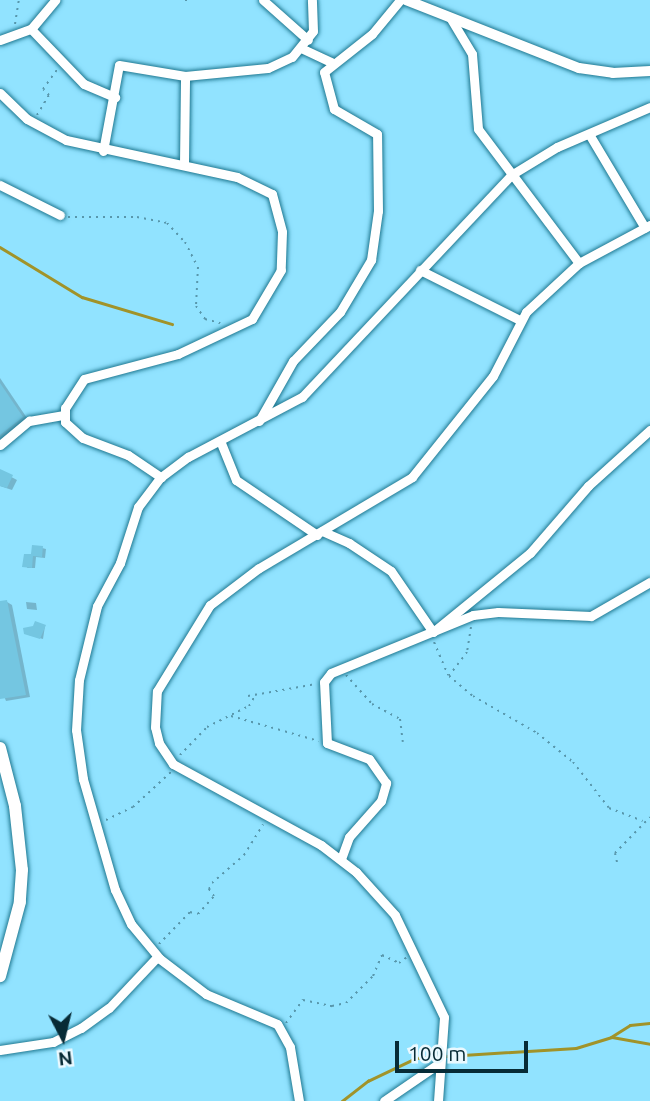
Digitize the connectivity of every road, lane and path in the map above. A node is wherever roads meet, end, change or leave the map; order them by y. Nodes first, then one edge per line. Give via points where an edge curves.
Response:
1 (19, 0) edge
2 (55, 0) edge
3 (185, 0) edge
4 (190, 0) edge
5 (263, 0) edge
6 (312, 0) edge
7 (400, 0) edge
8 (406, 0) edge
9 (452, 19) junction
10 (31, 29) junction
11 (15, 36) junction
12 (0, 40) edge
13 (308, 40) junction
14 (303, 49) junction
15 (331, 62) junction
16 (60, 64) junction
17 (650, 71) edge
18 (185, 75) junction
19 (0, 93) edge
20 (115, 97) junction
21 (650, 107) edge
22 (33, 122) junction
23 (589, 134) junction
24 (103, 150) junction
25 (184, 163) junction
26 (511, 175) junction
27 (0, 186) edge
28 (60, 215) joint
29 (648, 226) edge
30 (579, 263) junction
31 (420, 270) junction
32 (520, 320) junction
33 (227, 335) junction
34 (62, 415) junction
35 (259, 421) junction
36 (650, 430) edge
37 (221, 443) junction
38 (0, 445) edge
39 (161, 477) junction
40 (319, 533) junction
41 (650, 582) edge
42 (473, 615) junction
43 (433, 632) junction
44 (339, 666) junction
45 (449, 676) junction
46 (324, 682) junction
47 (256, 694) junction
48 (248, 696) dead end
49 (231, 716) junction
50 (403, 742) dead end
51 (327, 743) junction
52 (0, 748) edge
53 (174, 765) junction
54 (650, 817) edge
55 (268, 818) junction
56 (643, 821) junction
57 (94, 824) junction
58 (341, 859) junction
59 (617, 862) dead end
60 (155, 954) junction
61 (410, 954) junction
62 (0, 976) edge
63 (281, 1030) junction
64 (0, 1050) edge
65 (438, 1064) junction
66 (299, 1101) edge
67 (384, 1101) edge
68 (438, 1101) edge

1 - 11 path
2 - 10 street
3 - 4 path
5 - 13 street
6 - 13 street via 315,19
7 - 15 street via 372,34
8 - 9 main road
9 - 17 main road via 579,68 613,73
9 - 26 street via 472,54 478,129
10 - 11 street
10 - 16 street
11 - 12 street
13 - 14 street
14 - 15 street
14 - 18 street via 268,68
15 - 35 street via 324,72 334,109 360,120 377,134 379,143 371,260 340,312 293,361
16 - 20 street via 84,84
16 - 22 path via 43,89 49,95
18 - 20 street via 118,65
18 - 25 street
19 - 22 street
20 - 24 street
21 - 23 street
22 - 24 street via 66,140
23 - 26 street via 531,160
23 - 29 street
24 - 25 street
25 - 33 street via 268,188 278,211 283,242 279,279 252,319
26 - 30 street via 540,206
26 - 31 street
27 - 28 street
28 - 33 path via 89,220 136,217 167,223 185,242 198,267 196,306 205,319 219,322
29 - 30 street
30 - 32 street
31 - 32 street
31 - 35 street via 316,384
32 - 40 street via 493,376 418,470 386,496 352,510
33 - 34 street via 142,365 88,377 75,389
34 - 38 street via 29,421
34 - 39 street via 83,438 128,455
35 - 37 street
36 - 43 street via 588,486 530,553
37 - 39 street via 188,457
37 - 40 street via 236,480
39 - 57 street via 138,507 120,564 97,606 79,680 79,758
40 - 43 street via 391,571
40 - 53 street via 236,584 203,613 157,691 153,712 159,743
41 - 42 street via 591,616
42 - 43 street
42 - 45 path via 467,652
43 - 44 street
43 - 45 path
44 - 46 street
44 - 50 path via 372,704 400,719
45 - 56 path via 564,755 609,808
46 - 47 path
46 - 51 street
47 - 48 path
47 - 49 path via 249,706
49 - 51 path
49 - 53 path via 196,736
51 - 58 street via 369,760 386,783 381,801 349,837
52 - 62 highway via 15,806 22,870 15,924
53 - 55 street
53 - 57 path via 133,807
54 - 56 path
55 - 58 street
55 - 60 path via 244,855 212,883 209,888 214,896 198,914 190,912
56 - 59 path via 615,853
57 - 60 street via 115,890 131,924
58 - 61 street via 394,915
60 - 63 street via 206,994 253,1011
60 - 64 street via 110,1008 81,1028 53,1042
61 - 63 path via 399,963 382,955 373,976 346,1003 332,1006 303,1000
61 - 65 street via 444,1017
63 - 66 street via 294,1060
65 - 67 street
65 - 68 street

